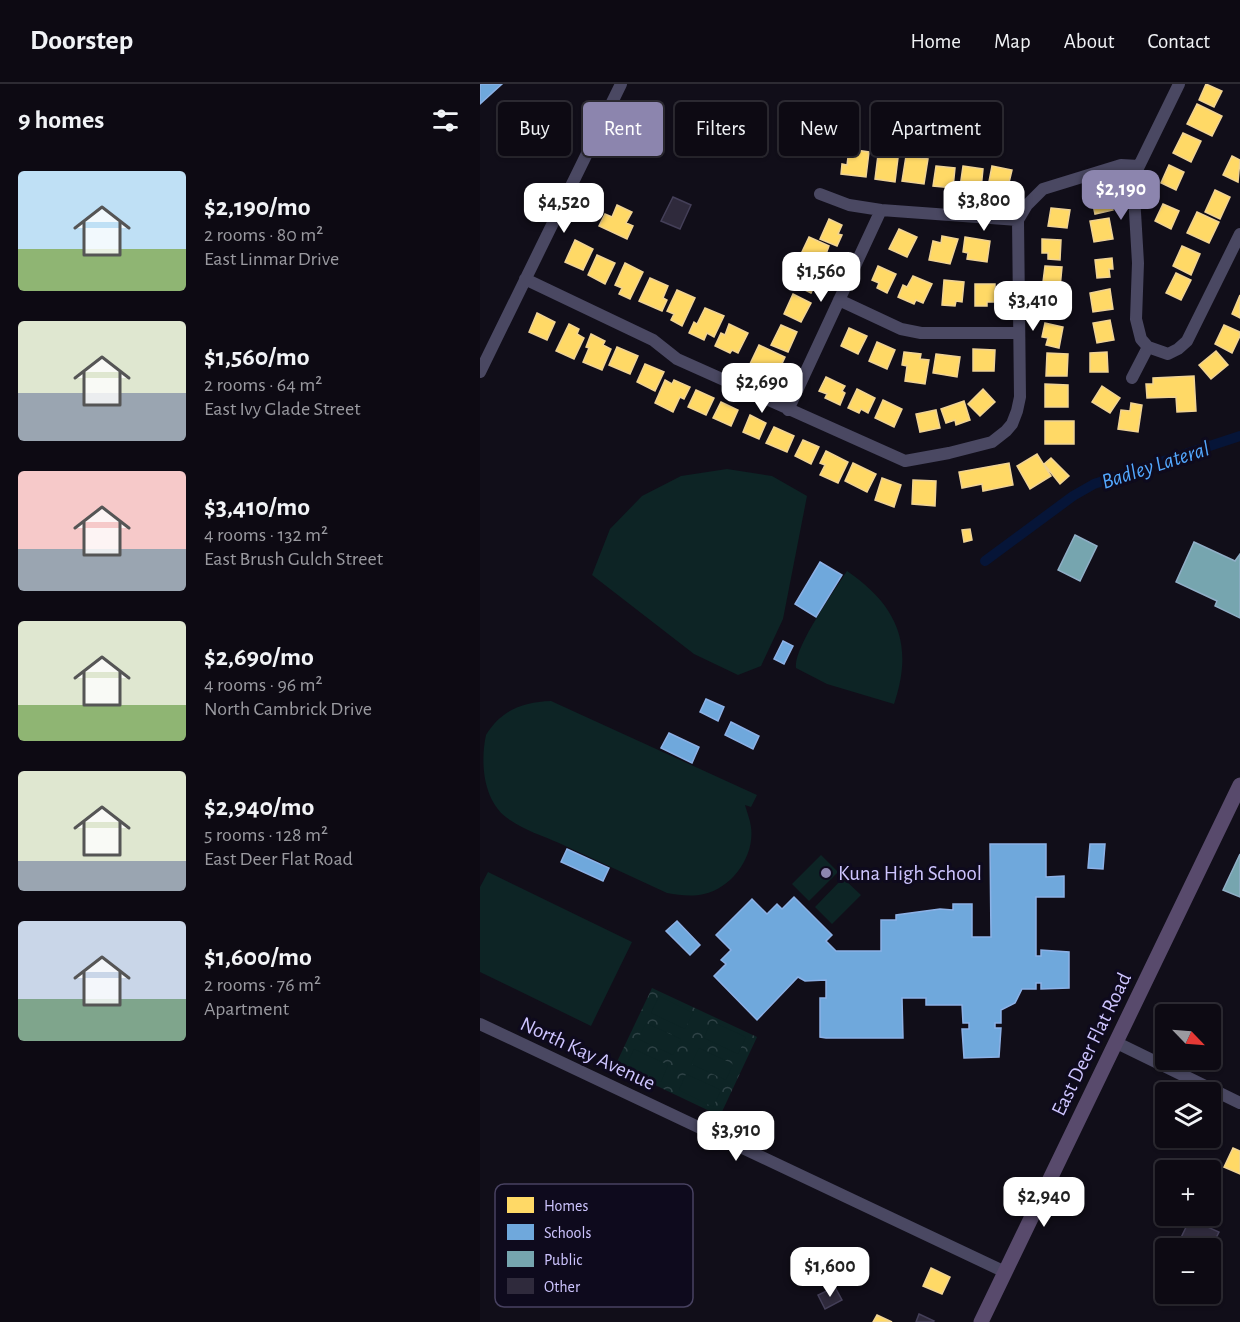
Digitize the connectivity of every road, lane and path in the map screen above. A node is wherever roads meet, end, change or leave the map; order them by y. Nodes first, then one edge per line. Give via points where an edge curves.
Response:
1 (621, 84) edge
2 (1179, 84) edge
3 (1139, 166) junction
4 (820, 194) dead end
5 (881, 210) junction
6 (1018, 220) junction
7 (1240, 234) edge
8 (525, 279) junction
9 (839, 300) junction
10 (1018, 333) junction
11 (1148, 346) junction
12 (480, 372) edge
13 (1132, 378) dead end
14 (788, 410) junction
15 (1240, 785) edge
16 (480, 1024) edge
17 (1115, 1042) junction
18 (1240, 1103) edge
19 (1005, 1272) junction
20 (981, 1322) edge

1 - 8 street
2 - 3 street
3 - 6 street via 1121,165 1043,189
3 - 11 street via 1134,195 1136,319 1141,339
4 - 5 street via 849,205
5 - 6 street
5 - 9 street
6 - 10 street
7 - 11 street via 1187,341 1168,354
8 - 12 street
8 - 14 street via 653,340 677,359
9 - 10 street via 911,331
9 - 14 street
10 - 14 street via 1017,411 1006,432 992,442 905,461
11 - 13 street
15 - 17 main road, East Deer Flat Road
16 - 19 street, North Kay Avenue
17 - 18 street
17 - 19 main road, East Deer Flat Road
19 - 20 main road, East Deer Flat Road

